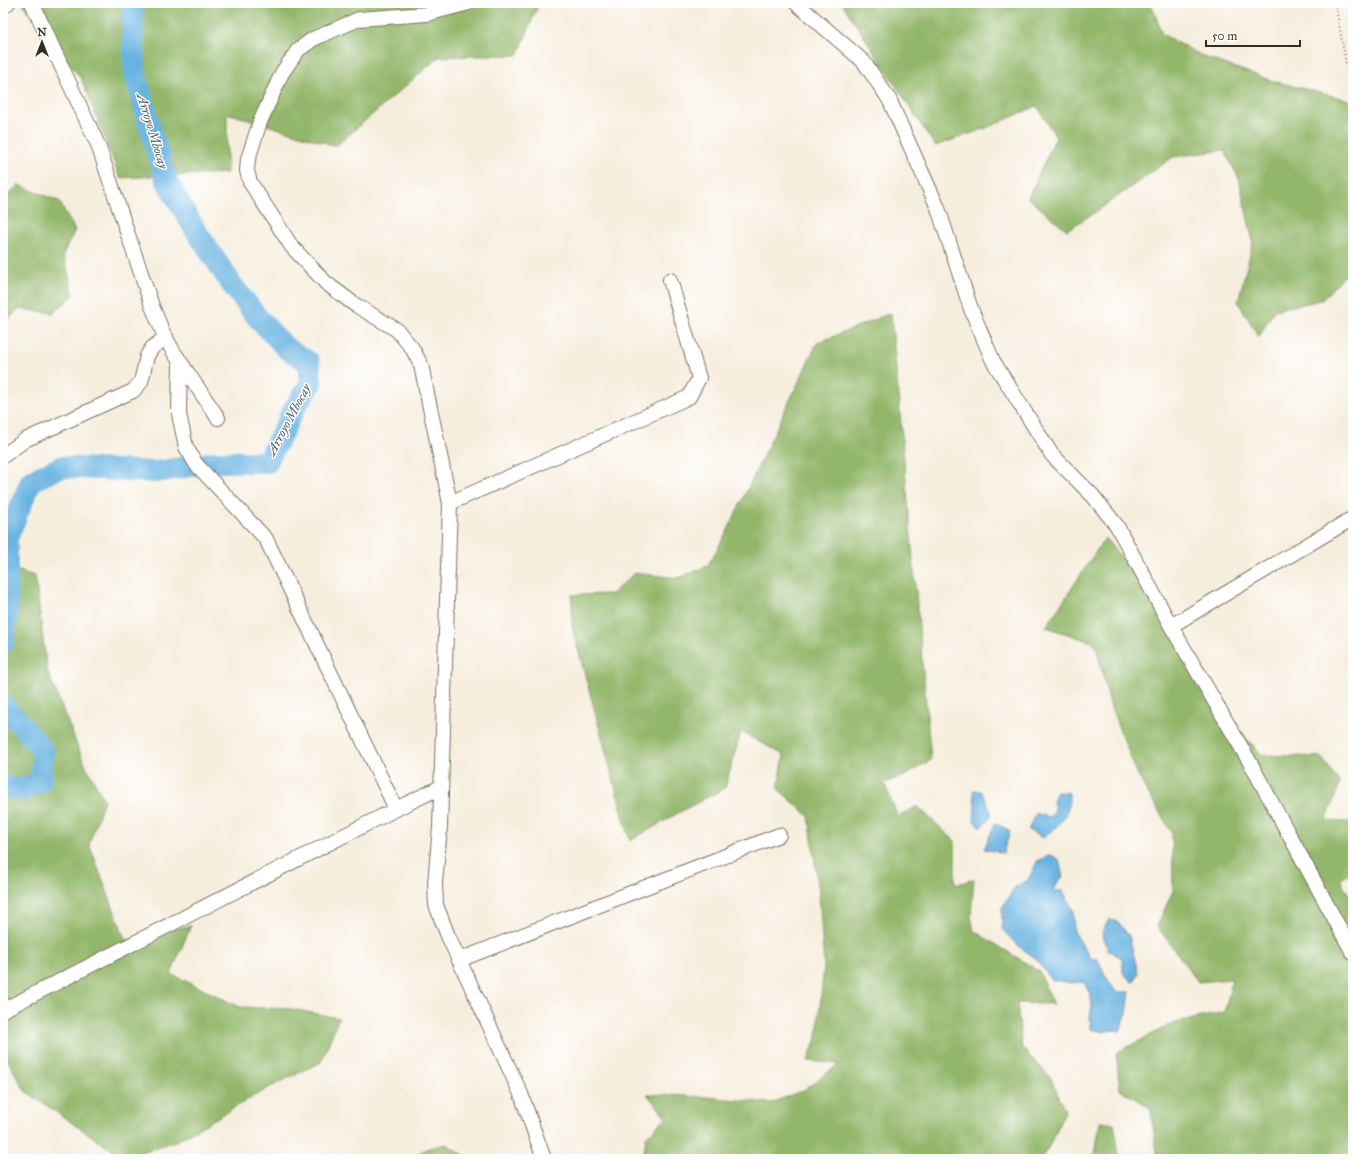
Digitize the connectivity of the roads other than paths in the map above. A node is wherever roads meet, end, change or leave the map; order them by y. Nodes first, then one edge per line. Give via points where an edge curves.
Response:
1 (8, 3) edge
2 (32, 3) edge
3 (468, 3) edge
4 (796, 3) edge
5 (3, 8) edge
6 (670, 280) dead end
7 (166, 337) junction
8 (180, 361) junction
9 (218, 418) dead end
10 (3, 456) edge
11 (450, 503) junction
12 (1353, 518) edge
13 (1171, 626) junction
14 (440, 787) junction
15 (396, 809) junction
16 (780, 835) dead end
17 (1353, 953) edge
18 (459, 960) junction
19 (3, 1010) edge
20 (544, 1159) edge

1 - 5 street
2 - 7 street via 98,145 152,306
3 - 11 street via 427,14 360,19 313,39 298,50 282,73 260,122 248,159 247,171 250,182 292,247 326,282 354,304 396,330 412,348 421,365
4 - 13 street via 864,62 889,99 938,208 971,310 993,361 1052,455 1093,496 1117,526
6 - 11 street via 699,378 689,397
7 - 8 street
7 - 10 street via 152,348 147,356 141,382 133,391 25,440
8 - 9 street
8 - 15 street via 179,414 186,447 196,464 266,539
11 - 14 street
12 - 13 street
13 - 17 street via 1252,766
14 - 15 street
14 - 18 street via 436,905
15 - 19 street
16 - 18 street
18 - 20 street via 521,1094

